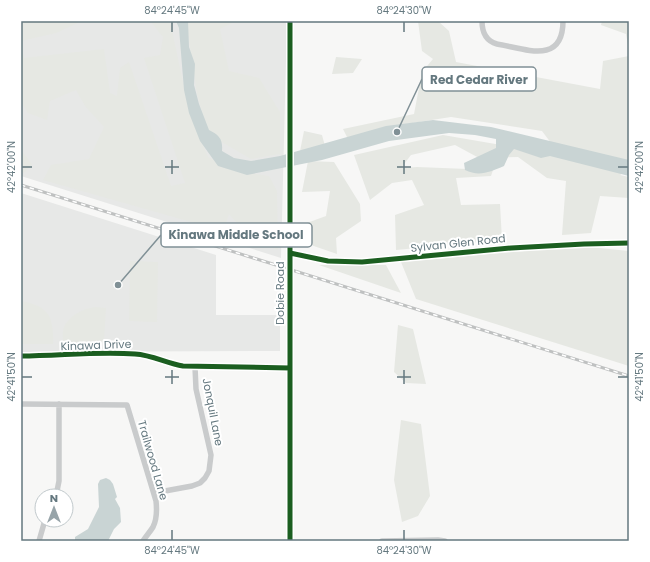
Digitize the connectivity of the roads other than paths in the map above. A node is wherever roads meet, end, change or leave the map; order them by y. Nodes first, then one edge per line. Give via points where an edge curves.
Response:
1 (290, 21) edge
2 (482, 21) edge
3 (563, 21) edge
4 (629, 243) edge
5 (290, 253) junction
6 (21, 356) edge
7 (195, 367) junction
8 (290, 368) junction
9 (21, 404) edge
10 (59, 404) junction
11 (58, 488) edge
12 (154, 493) junction
13 (43, 528) edge
14 (39, 541) edge
15 (143, 541) edge
16 (290, 541) edge
17 (382, 541) edge
18 (445, 541) edge

1 - 5 street, Dobie Road
2 - 3 street via 485,35 494,43 541,52 551,49 559,42
4 - 5 street, Sylvan Glen Road via 518,247 356,262 328,261
5 - 8 street, Dobie Road
6 - 7 street, Kinawa Drive via 136,354 147,355 171,364
7 - 8 street, Kinawa Drive
7 - 12 street, Jonquil Lane via 196,389 211,454 209,471 200,483
8 - 16 street, Dobie Road
9 - 10 street
10 - 11 street
10 - 12 street, Trailwood Lane via 127,405
12 - 15 street, Trailwood Lane via 156,519
13 - 14 street
17 - 18 street

